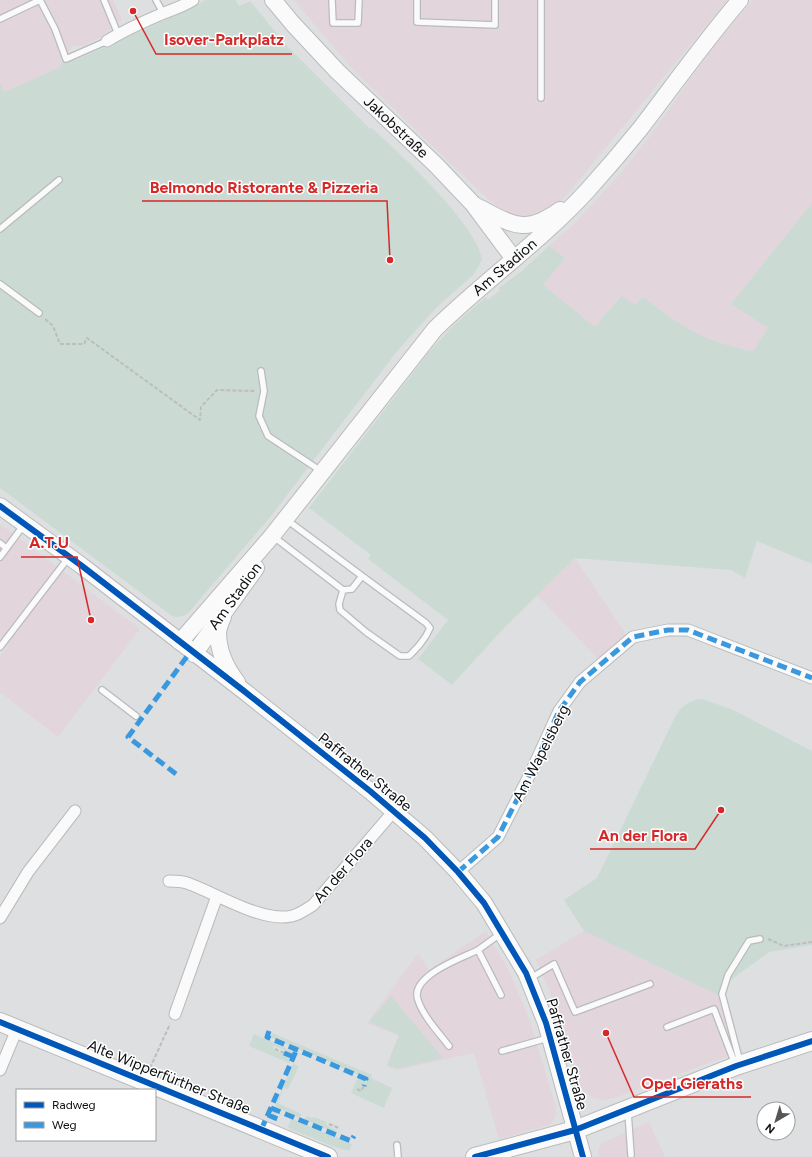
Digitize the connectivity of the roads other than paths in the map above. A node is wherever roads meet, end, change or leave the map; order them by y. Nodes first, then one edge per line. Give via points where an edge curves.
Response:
1 (104, 0) edge
2 (156, 0) edge
3 (193, 0) edge
4 (273, 0) edge
5 (332, 0) edge
6 (359, 0) edge
7 (417, 0) edge
8 (495, 0) edge
9 (541, 0) edge
10 (740, 0) edge
11 (163, 13) junction
12 (0, 19) edge
13 (118, 34) junction
14 (107, 41) joint
15 (541, 98) dead end
16 (59, 180) dead end
17 (586, 191) junction
18 (473, 204) junction
19 (0, 229) edge
20 (514, 259) junction
21 (0, 284) edge
22 (39, 313) road end
23 (261, 371) dead end
24 (321, 472) junction
25 (0, 506) edge
26 (285, 518) junction
27 (24, 524) junction
28 (272, 536) junction
29 (0, 543) edge
30 (6, 548) junction
31 (0, 557) edge
32 (69, 557) junction
33 (362, 576) junction
34 (343, 590) junction
35 (226, 609) junction
36 (180, 642) junction
37 (0, 647) edge
38 (194, 654) junction
39 (812, 678) edge
40 (102, 690) dead end
41 (244, 691) junction
42 (136, 716) dead end
43 (75, 811) dead end
44 (393, 812) junction
45 (458, 872) junction
46 (169, 881) dead end
47 (217, 896) junction
48 (0, 918) edge
49 (502, 933) junction
50 (760, 939) dead end
51 (478, 950) junction
52 (529, 979) junction
53 (650, 984) dead end
54 (501, 996) dead end
55 (175, 1014) road end
56 (0, 1022) edge
57 (667, 1028) dead end
58 (17, 1029) junction
59 (550, 1038) junction
60 (812, 1041) edge
61 (449, 1046) dead end
62 (502, 1051) dead end
63 (739, 1065) junction
64 (0, 1070) edge
65 (628, 1109) junction
66 (575, 1130) junction
67 (397, 1145) dead end
68 (631, 1155) dead end
69 (328, 1157) edge
70 (398, 1157) edge
71 (475, 1157) edge
72 (583, 1157) edge

1 - 13 lane
2 - 11 lane
3 - 11 street
4 - 18 main road, Jakobstraße via 337,71 436,165
5 - 6 lane via 333,23 358,23
7 - 8 lane via 417,22 495,25
9 - 15 lane
10 - 17 main road, Am Stadion via 700,48 639,130
11 - 13 street
12 - 14 lane via 40,0 55,29 66,59
13 - 14 street
16 - 19 lane
17 - 18 main road via 551,216 537,223 522,226 509,223
17 - 20 main road, Am Stadion via 550,229
18 - 20 main road, Jakobstraße
20 - 24 main road, Am Stadion via 460,304 435,329
21 - 22 lane
23 - 24 lane via 264,391 259,416 268,436
24 - 26 main road, Am Stadion
25 - 27 main road, Paffrather Straße
26 - 28 main road, Am Stadion
26 - 33 lane
27 - 30 lane
27 - 32 main road, Paffrather Straße
28 - 34 lane
28 - 35 main road, Am Stadion via 260,562
28 - 36 main road, Am Stadion
29 - 30 lane
30 - 31 lane
32 - 36 main road, Paffrather Straße
32 - 37 lane
33 - 34 lane via 352,589
33 - 34 lane via 430,628 409,656 400,656 340,610
35 - 38 main road, Am Stadion
35 - 41 main road via 218,631 219,647 230,672
36 - 38 main road, Paffrather Straße
38 - 41 main road, Paffrather Straße
39 - 45 street, Am Wapelsberg via 688,630 668,630 633,637 580,682 559,712 498,837
40 - 42 lane
41 - 44 main road, Paffrather Straße
43 - 48 street via 28,872
44 - 45 main road, Paffrather Straße via 425,838
44 - 47 street, An der Flora via 313,905 304,911 281,918 256,913
45 - 49 main road, Paffrather Straße via 484,903
46 - 47 street, An der Flora via 185,882
47 - 55 street
49 - 51 lane
49 - 52 main road, Paffrather Straße
50 - 63 lane via 748,941 728,975 722,994
51 - 54 lane
51 - 61 lane via 433,972 422,981 418,989 417,999
52 - 53 lane via 554,964 575,1012
52 - 59 main road, Paffrather Straße
56 - 58 main road, Alte Wipperfürther Straße
57 - 63 lane via 714,1009
58 - 64 street
58 - 69 main road, Alte Wipperfürther Straße
59 - 62 lane
59 - 66 main road, Paffrather Straße
60 - 63 main road
63 - 65 main road
65 - 66 main road
65 - 68 lane
66 - 71 main road
66 - 72 main road, Paffrather Straße
67 - 70 lane

